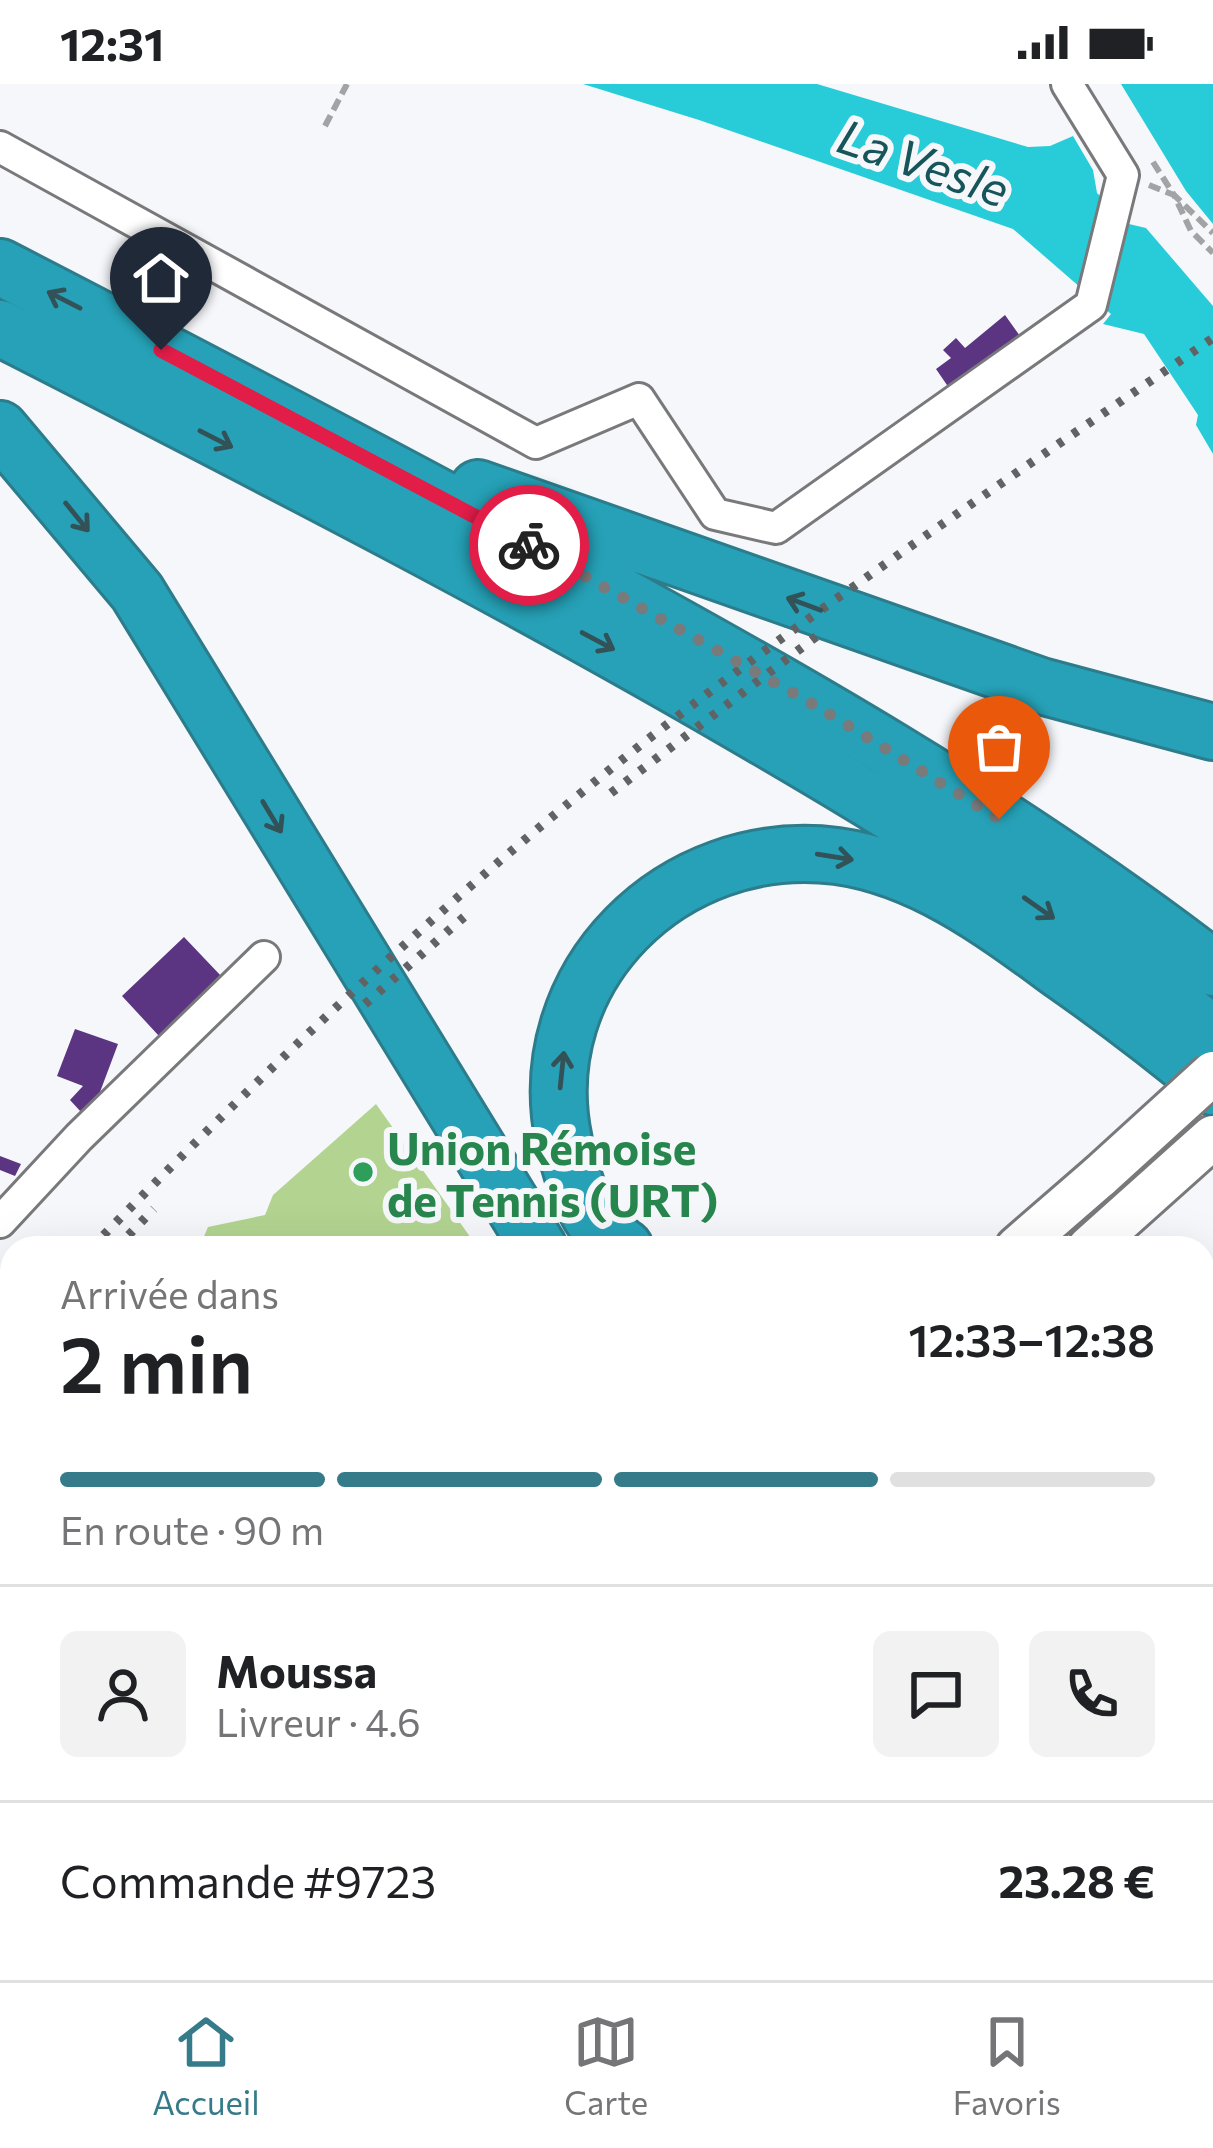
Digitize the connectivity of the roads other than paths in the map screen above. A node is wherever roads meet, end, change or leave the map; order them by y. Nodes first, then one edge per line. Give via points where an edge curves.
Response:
1 (1066, 84) edge
2 (0, 147) edge
3 (0, 267) edge
4 (0, 328) edge
5 (0, 429) edge
6 (318, 431) junction
7 (1213, 732) edge
8 (264, 957) dead end
9 (1213, 968) edge
10 (1213, 1034) edge
11 (1213, 1073) edge
12 (1213, 1087) edge
13 (1213, 1138) edge
14 (0, 1222) edge
15 (531, 1236) edge
16 (610, 1236) edge
17 (1031, 1236) edge
18 (1102, 1236) edge

1 - 2 street via 1124,175 1091,305 776,528 715,514 639,399 536,443
6 -> 3 highway
4 -> 10 highway via 637,662 1012,889
5 -> 15 highway via 137,592
7 -> 6 highway via 1041,686
6 - 9 highway via 890,749
8 - 14 street
11 - 17 main road, bridge
16 -> 12 highway via 594,1223 568,1160 557,1111 565,1038 578,1000 619,935 682,884 722,865 794,852 843,857 935,888 1114,1008
13 - 18 main road

